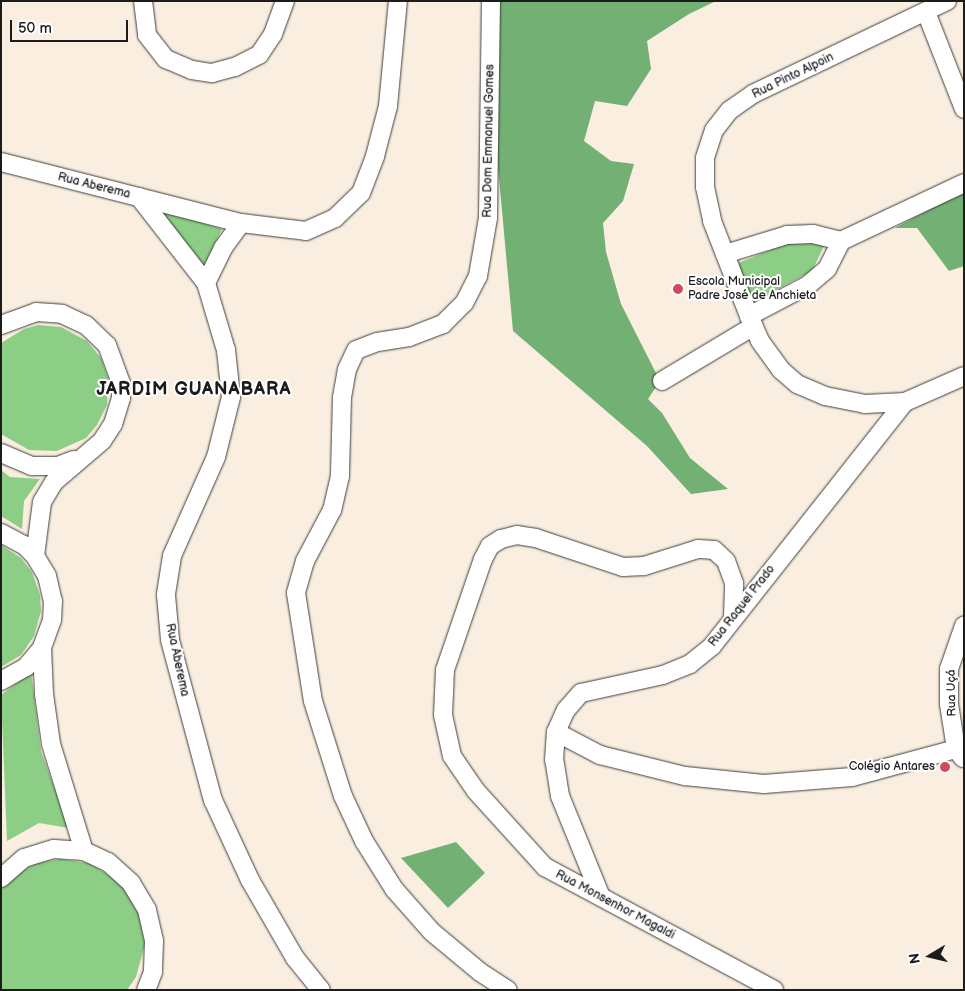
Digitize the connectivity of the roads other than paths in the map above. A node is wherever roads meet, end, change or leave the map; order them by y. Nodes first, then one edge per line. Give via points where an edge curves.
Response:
1 (143, 1) edge
2 (285, 1) edge
3 (398, 1) edge
4 (491, 1) edge
5 (947, 1) edge
6 (926, 12) junction
7 (964, 108) edge
8 (1, 162) edge
9 (964, 183) edge
10 (138, 197) junction
11 (242, 223) junction
12 (841, 241) junction
13 (725, 254) junction
14 (206, 283) junction
15 (751, 321) junction
16 (1, 326) edge
17 (964, 376) edge
18 (662, 381) dead end
19 (905, 402) junction
20 (1, 453) edge
21 (81, 458) junction
22 (1, 533) edge
23 (35, 556) junction
24 (733, 616) junction
25 (964, 626) edge
26 (42, 648) junction
27 (1, 681) edge
28 (556, 732) junction
29 (960, 754) edge
30 (84, 851) junction
31 (1, 878) edge
32 (601, 897) junction
33 (146, 990) edge
34 (321, 990) edge
35 (508, 990) edge
36 (774, 990) edge

1 - 2 street via 147,35 166,59 192,70 212,73 235,67 259,55 274,34
3 - 11 street via 388,106 361,193 336,218 306,230
4 - 35 street, Rua Dom Emmanuel Gomes via 488,218 478,276 464,303 444,324 409,337 377,342 356,350 347,369 342,398 340,476 332,510 305,561 296,593 313,701 343,796 364,841 394,889 432,932 480,972
5 - 6 street, Rua Pinto Alpoin
6 - 7 street
6 - 13 street, Rua Pinto Alpoin via 752,94 729,111 714,130 705,158 705,187 712,221
8 - 10 street, Rua Aberema
9 - 12 street
10 - 11 street
10 - 14 street, Rua Aberema
11 - 14 street via 223,248
12 - 13 street via 813,234 787,235
12 - 15 street via 827,269 808,286
13 - 15 street, Rua Pinto Alpoin
14 - 34 street, Rua Aberema via 226,350 231,397 216,457 172,556 166,595 170,640 213,800 250,880 295,958
15 - 18 street
15 - 19 street, Rua Pinto Alpoin via 781,370 797,384 825,396 865,404
16 - 21 street via 36,312 62,314 86,325 107,345 121,383 120,398 113,424 102,441
17 - 19 street
19 - 24 street, Rua Raquel Prado
20 - 21 street via 32,466 58,466
21 - 23 street via 54,482 42,502
22 - 23 street via 24,545
23 - 26 street via 47,576 53,601 52,620
24 - 28 street, Rua Raquel Prado via 712,646 690,664 663,675 581,693 566,710
24 - 32 street, Rua Monsenhor Magaldi via 734,583 726,561 714,550 698,549 644,566 623,567 559,543 517,535 490,546 483,559 444,670 443,715 452,756 476,791 545,868
25 - 29 street, Rua Uçá via 949,669 949,704
26 - 27 street via 26,667
26 - 30 street via 51,744
28 - 29 street via 600,756 685,776 764,784 852,777
28 - 32 street, Rua Raquel Prado via 554,760 560,796
30 - 31 street via 54,849 39,853 24,858
30 - 33 street via 108,862 131,883 147,910 154,940 153,972
32 - 36 street, Rua Monsenhor Magaldi

